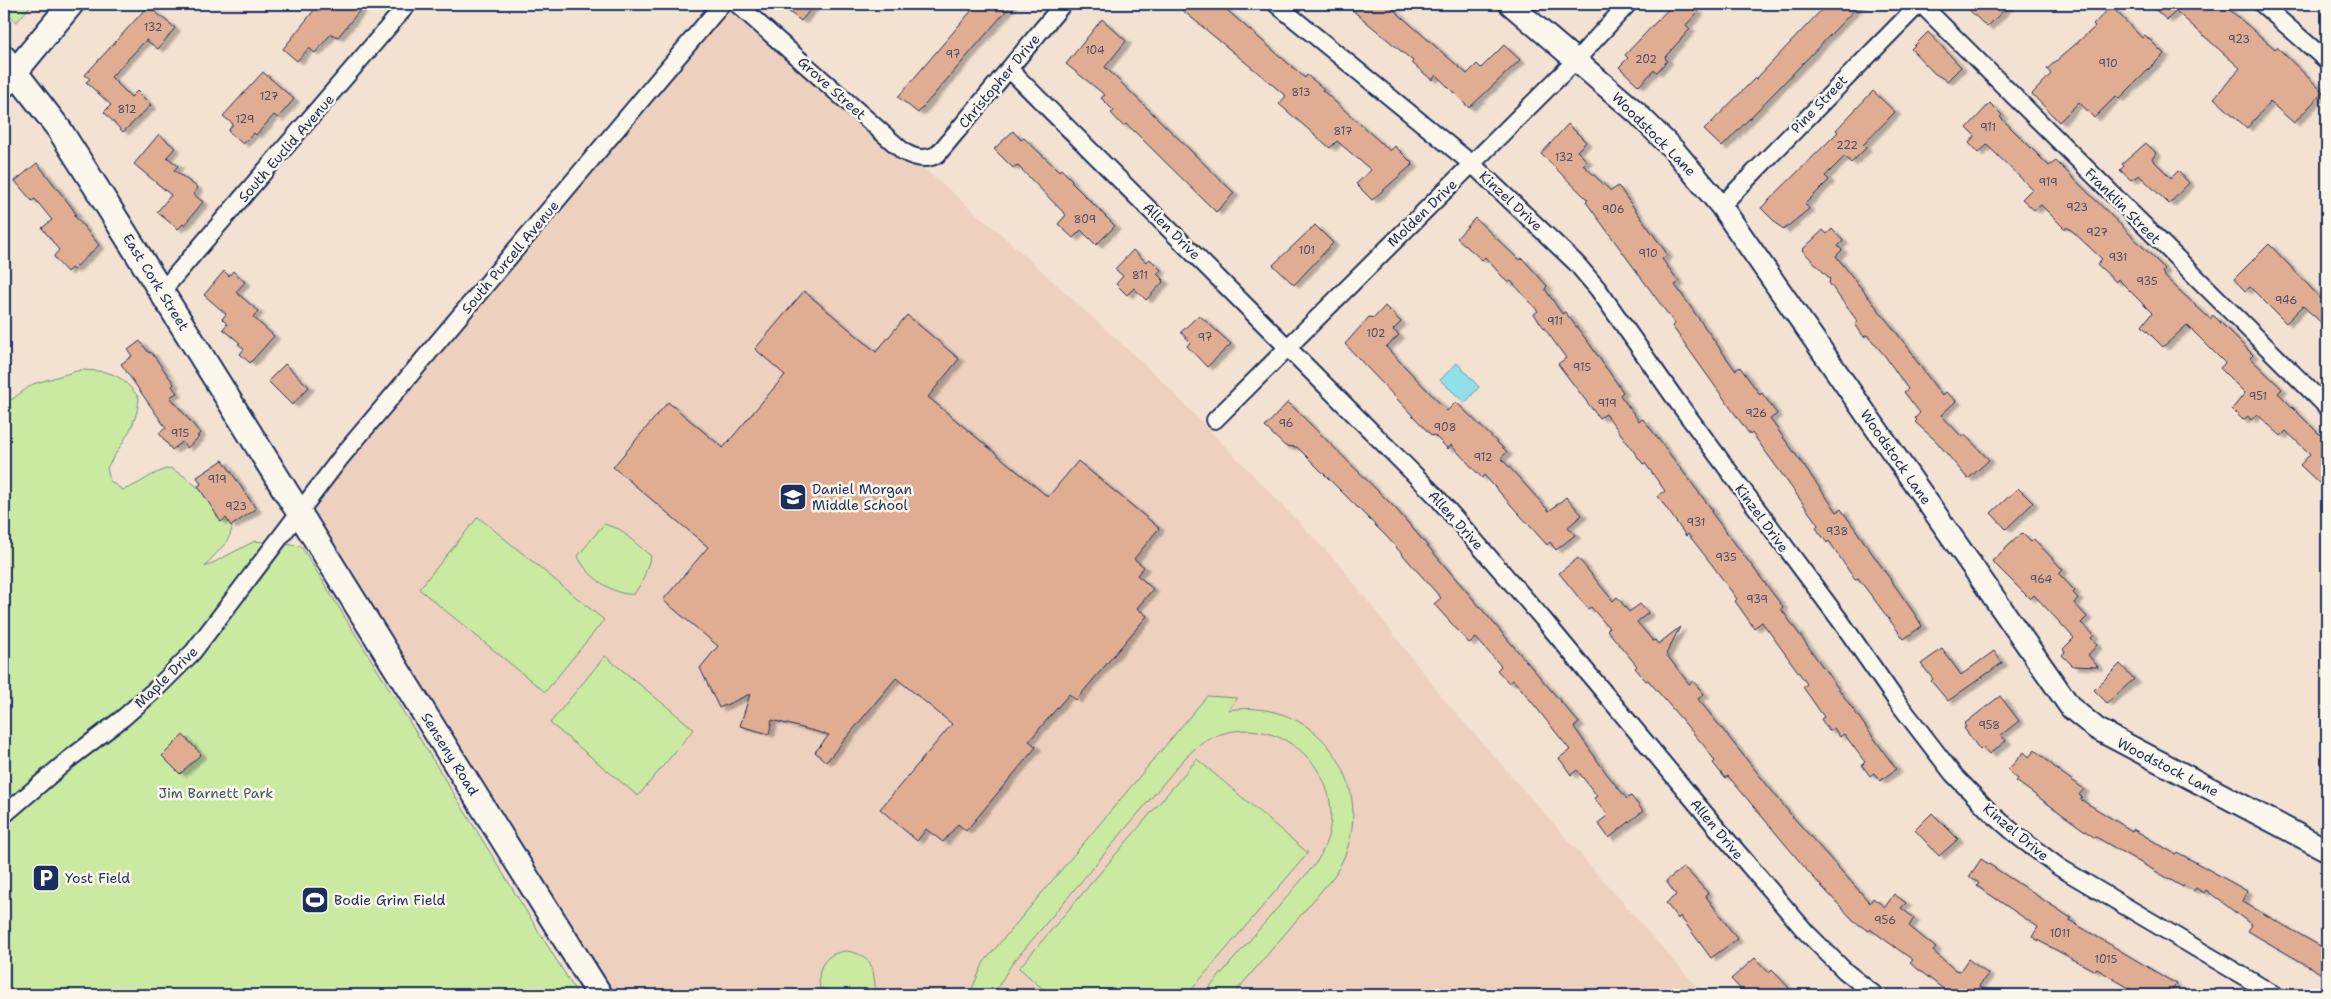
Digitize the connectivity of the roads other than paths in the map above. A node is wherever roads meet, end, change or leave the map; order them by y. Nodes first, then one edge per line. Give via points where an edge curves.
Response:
1 (71, 4) edge
2 (408, 4) edge
3 (722, 4) edge
4 (737, 4) edge
5 (1063, 4) edge
6 (1276, 4) edge
7 (1510, 4) edge
8 (1628, 4) edge
9 (1920, 4) edge
10 (2262, 4) edge
11 (1576, 60) junction
12 (2327, 61) edge
13 (1010, 69) junction
14 (7, 72) edge
15 (933, 157) joint
16 (1472, 164) junction
17 (1721, 206) junction
18 (162, 291) junction
19 (1288, 348) junction
20 (2327, 407) edge
21 (1215, 420) dead end
22 (300, 513) junction
23 (4, 815) edge
24 (2327, 850) edge
25 (600, 995) edge
26 (1875, 995) edge
27 (2275, 995) edge

1 - 14 main road
2 - 18 street, South Euclid Avenue
3 - 22 street, South Purcell Avenue via 342,456
4 - 15 street, Grove Street via 904,152 915,158
5 - 13 street, Christopher Drive
6 - 16 street, Kinzel Drive
7 - 11 street, Woodstock Lane
8 - 11 street, Molden Drive
9 - 17 street, Pine Street
9 - 20 street, Franklin Street
10 - 12 street
11 - 16 street, Molden Drive
11 - 17 street, Woodstock Lane via 1654,129
13 - 15 street, Christopher Drive
13 - 19 street, Allen Drive
14 - 18 main road, East Cork Street via 59,128
16 - 19 street, Molden Drive
16 - 27 street, Kinzel Drive via 1536,223 1598,289 1676,400 1953,774 1995,816 2059,867
17 - 24 street, Woodstock Lane via 2071,708 2096,729
18 - 22 main road, East Cork Street
19 - 21 street, Molden Drive
19 - 26 street, Allen Drive via 1435,496 1543,619 1800,925 1845,971
22 - 23 street, Maple Drive via 205,639 182,664 123,718
22 - 25 main road, Senseny Road

